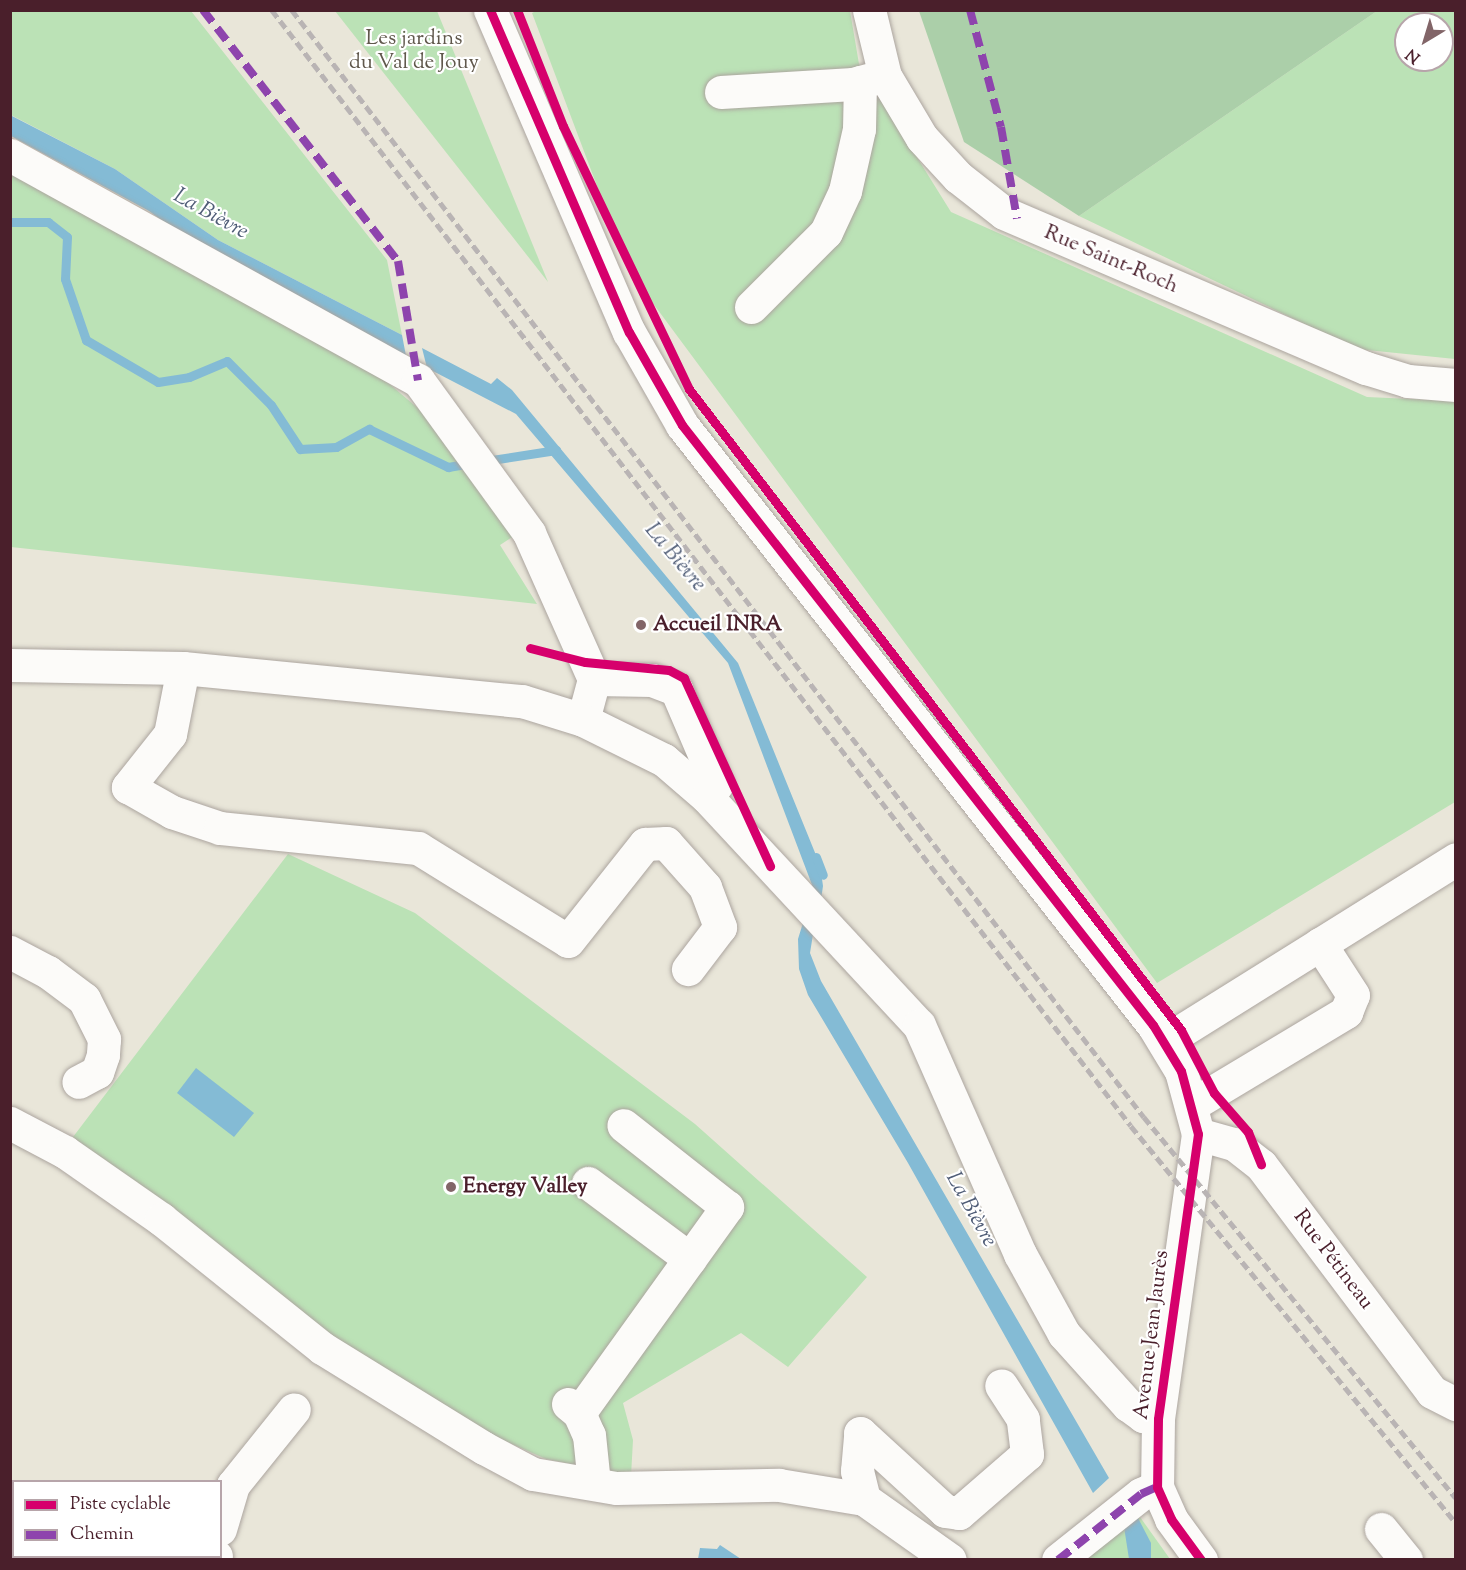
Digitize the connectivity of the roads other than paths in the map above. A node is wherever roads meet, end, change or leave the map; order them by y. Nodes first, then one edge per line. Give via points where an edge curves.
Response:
1 (489, 10) edge
2 (869, 10) edge
3 (873, 79) junction
4 (721, 92) dead end
5 (10, 155) edge
6 (751, 307) dead end
7 (1455, 385) edge
8 (10, 665) edge
9 (183, 668) junction
10 (594, 679) junction
11 (583, 720) junction
12 (707, 797) junction
13 (1455, 859) edge
14 (1320, 944) junction
15 (10, 952) edge
16 (688, 969) dead end
17 (1165, 1041) junction
18 (78, 1082) dead end
19 (1196, 1119) junction
20 (10, 1123) edge
21 (623, 1125) dead end
22 (588, 1183) dead end
23 (690, 1259) junction
24 (1001, 1385) dead end
25 (1455, 1404) edge
26 (294, 1409) dead end
27 (1158, 1419) junction
28 (594, 1483) junction
29 (1157, 1487) junction
30 (864, 1499) junction
31 (222, 1522) edge
32 (1381, 1529) dead end
33 (950, 1560) edge
34 (1058, 1560) edge
35 (1201, 1560) edge
36 (1407, 1560) edge

1 - 17 street via 629,332 682,425
2 - 3 street, Rue Saint-Roch
3 - 4 street
3 - 6 street via 845,191 826,232
3 - 7 street, Rue Saint-Roch via 958,177 1004,213 1366,368 1408,381
5 - 10 street via 418,380 529,533
8 - 9 street
9 - 11 street via 522,701
9 - 16 street via 170,734 128,788 172,812 220,828 418,848 568,941 645,844 666,843 705,887 720,927
10 - 11 street
10 - 12 street via 652,680 676,689 717,784
11 - 12 street via 664,760
12 - 27 street via 919,1026 1020,1254 1064,1334 1128,1405 1143,1416
13 - 14 street
14 - 17 street
14 - 19 street via 1353,995 1346,1012
15 - 18 street via 48,972 84,999 104,1039 104,1055 97,1072
17 - 19 street
19 - 25 street, Rue Pétineau via 1261,1165 1432,1392
19 - 27 street, Avenue Jean Jaurès
20 - 28 street via 65,1152 161,1219 322,1348 484,1448 533,1474
21 - 23 street via 728,1207
22 - 23 street
23 - 28 street via 574,1409 588,1436
24 - 30 street via 1023,1419 1027,1454 959,1514 945,1510 860,1433 857,1471
26 - 31 street via 233,1485
27 - 29 street, Avenue Jean Jaurès
28 - 30 street via 616,1488 779,1485
29 - 34 street via 1141,1494
29 - 35 street, Avenue Jean Jaurès via 1171,1519
30 - 33 street
32 - 36 street

